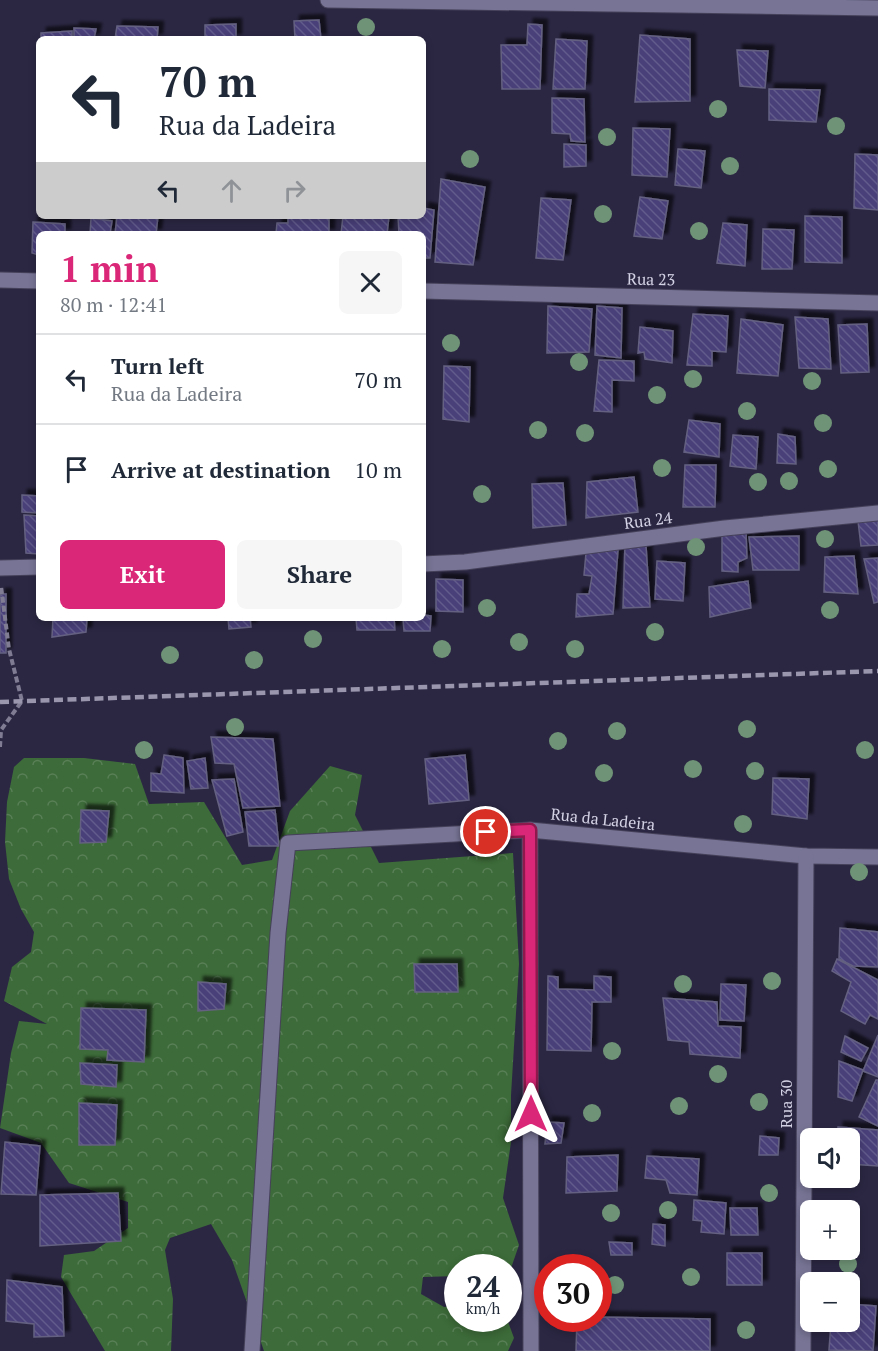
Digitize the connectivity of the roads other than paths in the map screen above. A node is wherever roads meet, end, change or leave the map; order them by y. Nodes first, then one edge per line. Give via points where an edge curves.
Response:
1 (328, 0) edge
2 (878, 8) edge
3 (0, 280) edge
4 (36, 281) edge
5 (426, 291) edge
6 (878, 303) edge
7 (878, 513) edge
8 (426, 564) edge
9 (36, 567) edge
10 (0, 568) edge
11 (530, 830) junction
12 (806, 856) junction
13 (878, 857) edge
14 (252, 1351) edge
15 (531, 1351) edge
16 (802, 1351) edge

1 - 2 street
3 - 4 street
5 - 6 street, Rua 23
7 - 8 street, Rua 24
9 - 10 street
11 - 12 street, Rua da Ladeira
11 - 14 street, Rua da Ladeira via 288,843 278,933
11 - 15 street
12 - 13 street, Rua da Ladeira
12 - 16 street, Rua 30

